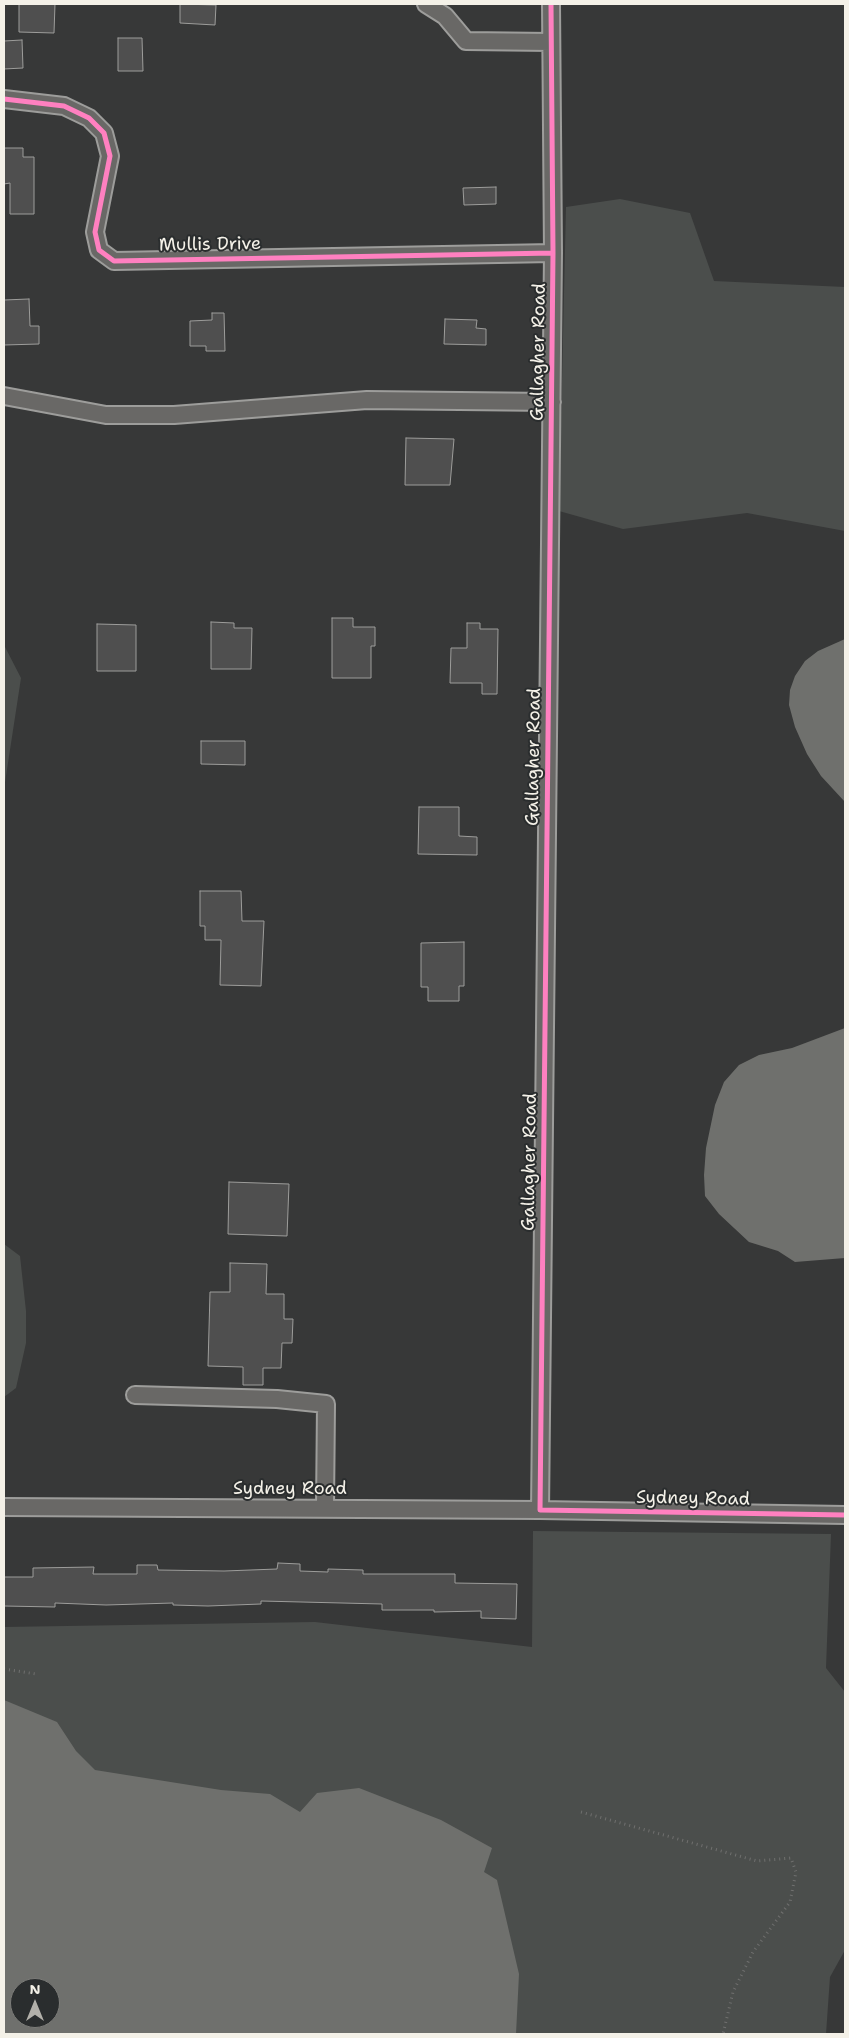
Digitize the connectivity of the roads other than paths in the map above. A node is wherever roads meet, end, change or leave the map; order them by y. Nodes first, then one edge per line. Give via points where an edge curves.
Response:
1 (426, 4) edge
2 (551, 4) edge
3 (552, 42) junction
4 (4, 99) edge
5 (553, 253) junction
6 (4, 396) edge
7 (552, 402) junction
8 (135, 1395) dead end
9 (4, 1507) edge
10 (325, 1509) junction
11 (540, 1510) junction
12 (845, 1515) edge

1 - 3 street via 445,16 466,41
2 - 3 street, Gallagher Road
3 - 5 street, Gallagher Road
4 - 5 street, Mullis Drive via 64,106 89,118 104,133 110,156 95,232 99,250 114,261
5 - 7 street, Gallagher Road
6 - 7 street via 106,415 174,415 367,400
7 - 11 street, Gallagher Road
8 - 10 street via 277,1399 326,1404
9 - 10 street, Sydney Road
10 - 11 street, Sydney Road
11 - 12 street, Sydney Road

